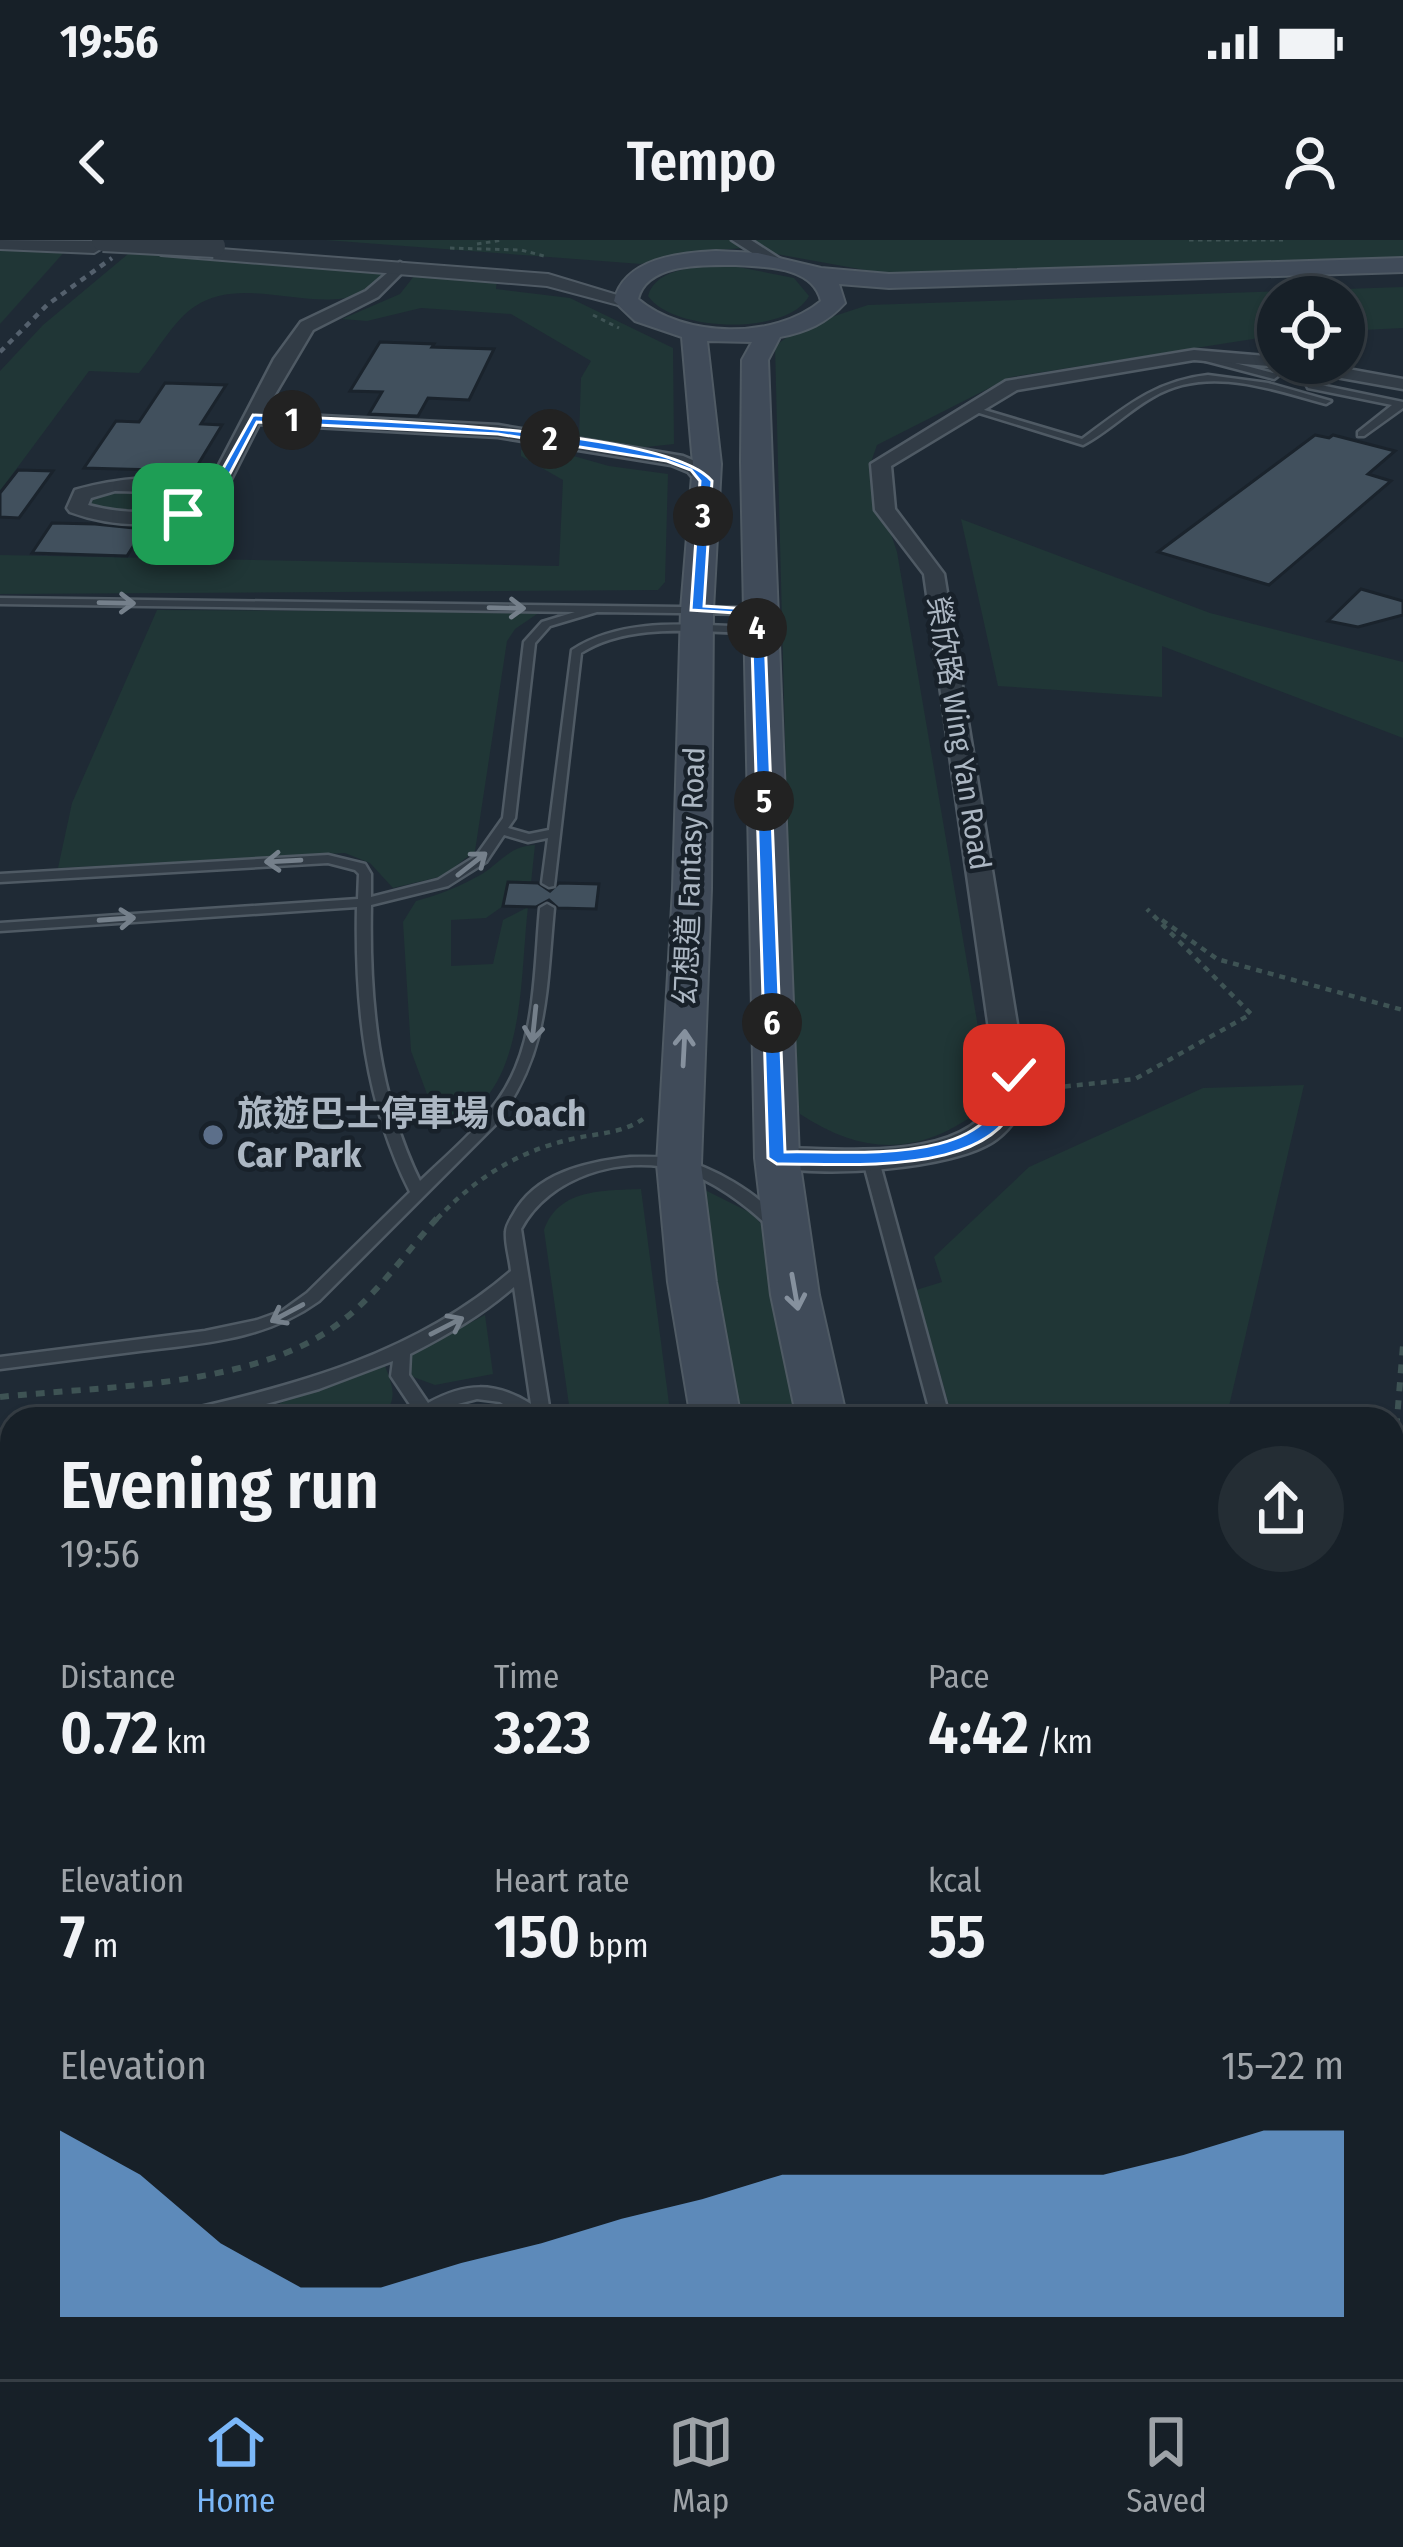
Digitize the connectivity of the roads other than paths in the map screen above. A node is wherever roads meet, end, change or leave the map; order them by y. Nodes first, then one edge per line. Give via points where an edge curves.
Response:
1 (0, 243) edge
2 (99, 244) edge
3 (728, 246) edge
4 (1403, 265) edge
5 (400, 267) junction
6 (815, 274) junction
7 (640, 276) junction
8 (1403, 284) edge
9 (626, 302) junction
10 (828, 310) junction
11 (694, 332) junction
12 (770, 332) junction
13 (1194, 356) junction
14 (1257, 360) edge
15 (1365, 376) edge
16 (1403, 383) edge
17 (1326, 401) dead end
18 (1400, 405) edge
19 (968, 408) junction
20 (253, 418) junction
21 (1361, 434) dead end
22 (706, 436) junction
23 (636, 454) junction
24 (221, 477) junction
25 (706, 481) junction
26 (182, 486) junction
27 (210, 501) junction
28 (0, 602) edge
29 (596, 609) junction
30 (697, 620) junction
31 (757, 621) junction
32 (502, 830) junction
33 (554, 833) junction
34 (0, 878) edge
35 (549, 883) dead end
36 (364, 903) junction
37 (547, 908) dead end
38 (0, 928) edge
39 (870, 1157) junction
40 (777, 1158) junction
41 (679, 1164) junction
42 (416, 1191) junction
43 (786, 1236) junction
44 (518, 1274) junction
45 (402, 1348) junction
46 (0, 1363) edge
47 (276, 1395) junction
48 (227, 1407) edge
49 (270, 1407) edge
50 (417, 1407) edge
51 (437, 1407) edge
52 (521, 1407) edge
53 (538, 1407) edge
54 (714, 1407) edge
55 (820, 1407) edge
56 (938, 1407) edge

1 - 2 street
2 - 5 street, bridge
2 - 7 street, bridge
3 - 6 main road
3 - 7 main road
4 - 6 main road via 889,281
5 - 9 street via 563,282
5 - 20 street via 372,294 307,326
6 - 10 main road via 832,288
7 - 9 main road
8 - 10 main road via 899,298
9 - 11 main road via 645,318
10 - 12 main road
11 - 12 main road
11 - 22 main road, 幻想道 Fantasy Road
12 - 31 main road, 幻想道 Fantasy Road via 755,360
13 - 14 street, 榮欣路 Wing Yan Road
13 - 18 lane, 榮欣路 Wing Yan Road
13 - 19 street, 榮欣路 Wing Yan Road via 1012,385
15 - 16 street, 榮欣路 Wing Yan Road
17 - 19 lane via 1244,381 1191,380 1162,389 1082,442
18 - 21 lane
19 - 39 street, 榮欣路 Wing Yan Road via 879,470 885,510 934,574 1013,1092 1001,1118 980,1135 916,1155
20 - 23 street via 498,431
20 - 24 street
22 - 23 street
22 - 25 main road, 幻想道 Fantasy Road
23 - 25 street via 687,463
24 - 26 street
24 - 27 street
25 - 30 main road, 幻想道 Fantasy Road
26 - 27 street via 206,491
26 - 27 street via 106,486 76,503 92,514 173,516
28 -> 29 lane
29 - 30 lane
29 - 32 lane via 560,617 530,642
30 - 31 lane
30 - 31 lane
30 - 33 lane via 609,634 576,652
41 -> 30 main road, 幻想道 Fantasy Road
31 - 40 main road, 幻想道 Fantasy Road
32 - 33 lane via 528,838
36 -> 32 lane via 442,884 481,859
33 - 35 lane
36 -> 34 lane via 365,874 340,859
38 -> 36 lane
36 - 42 lane via 378,1097
37 -> 42 lane via 526,1069 506,1104
39 - 40 street
39 - 56 lane
40 - 43 main road, 幻想道 Fantasy Road
41 - 43 lane via 758,1208
41 - 44 lane via 597,1167 548,1184 512,1229
41 - 54 main road, 幻想道 Fantasy Road
42 -> 46 lane via 313,1297 274,1322
43 -> 55 main road, 幻想道 Fantasy Road
45 -> 44 lane via 474,1312
44 - 53 lane
45 - 47 lane
45 - 50 lane via 400,1376
47 - 48 lane
47 - 49 lane
51 - 52 lane via 478,1392

